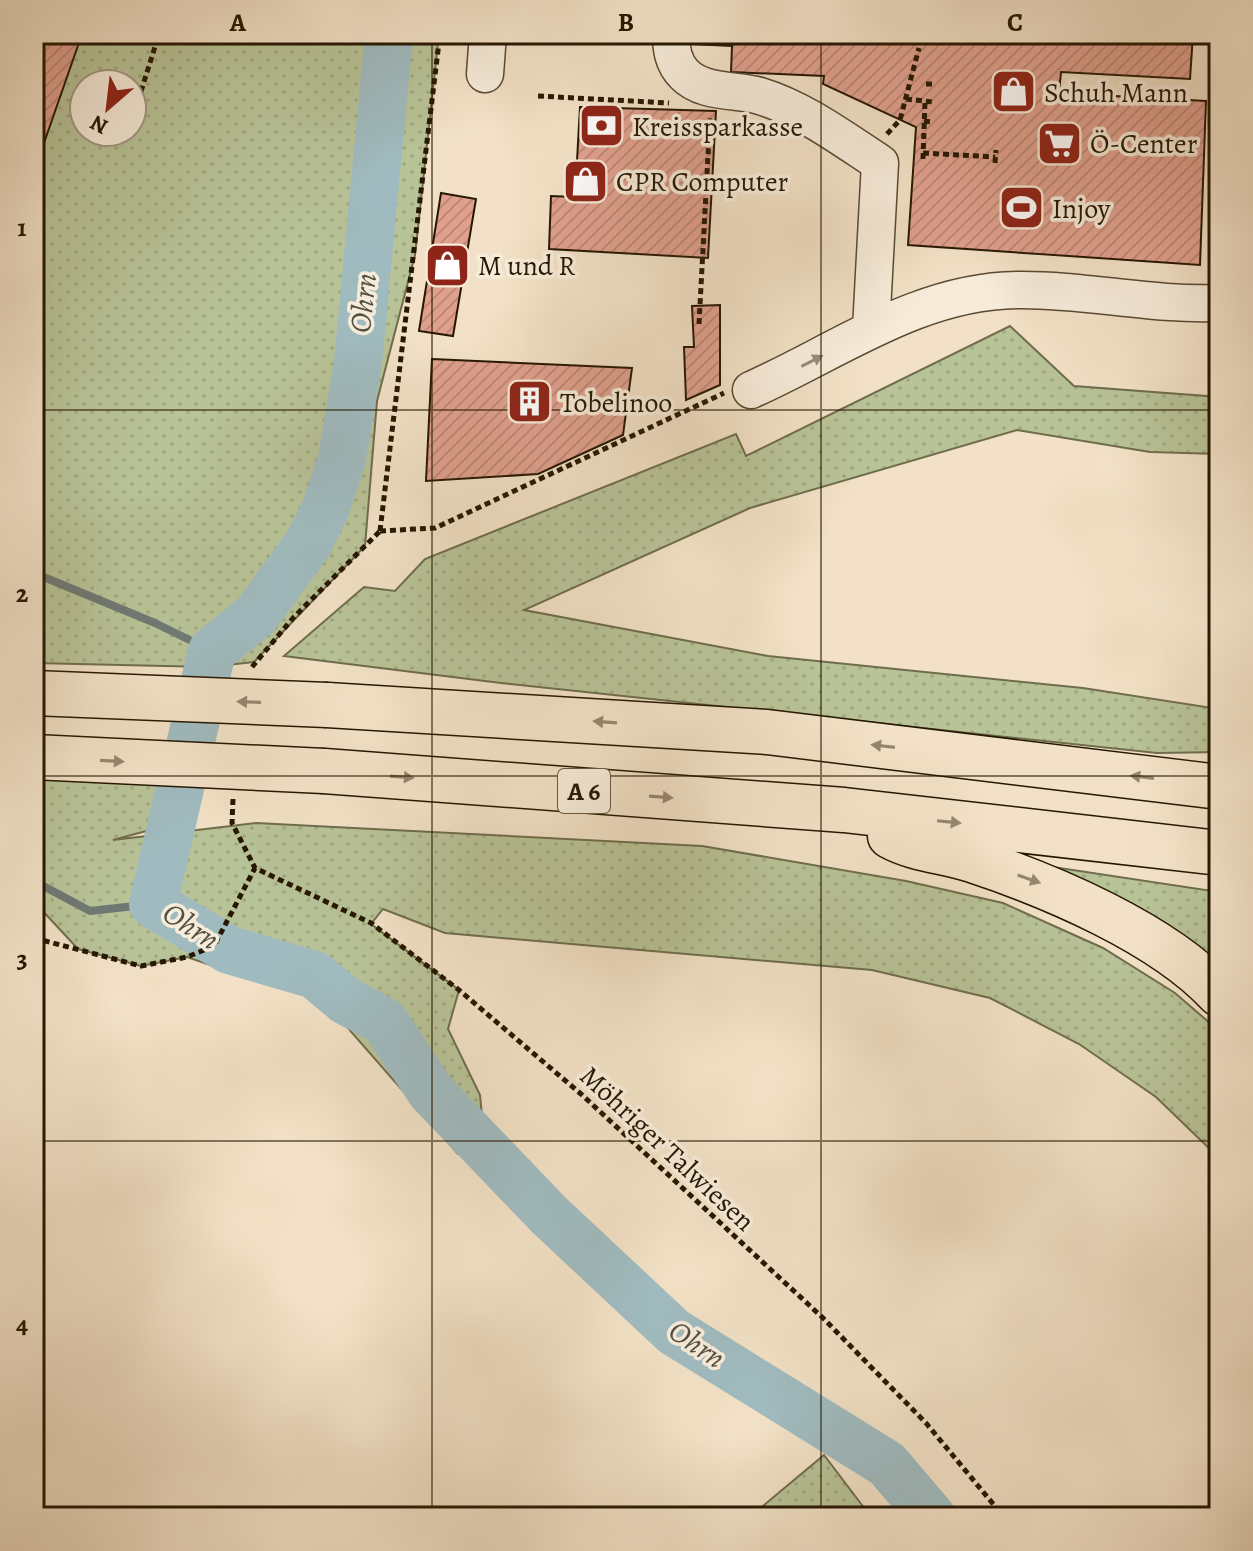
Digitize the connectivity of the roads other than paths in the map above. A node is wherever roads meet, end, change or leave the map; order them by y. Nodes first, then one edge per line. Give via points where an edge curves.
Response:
1 (488, 34) edge
2 (671, 34) edge
3 (485, 74) dead end
4 (1219, 303) edge
5 (871, 329) junction
6 (751, 390) road end
7 (34, 693) edge
8 (34, 757) edge
9 (1219, 787) edge
10 (844, 810) junction
11 (1219, 853) edge
12 (1219, 994) edge

1 - 3 street
2 - 5 street via 674,60 685,76 708,88 761,96 818,123 880,163
4 - 5 street via 1016,290 913,309
6 -> 5 street
9 -> 7 highway, bridge via 767,732
8 -> 10 highway, A 6, bridge via 324,771
10 -> 11 highway, A 6
10 -> 12 highway via 901,842 1042,883 1131,929

